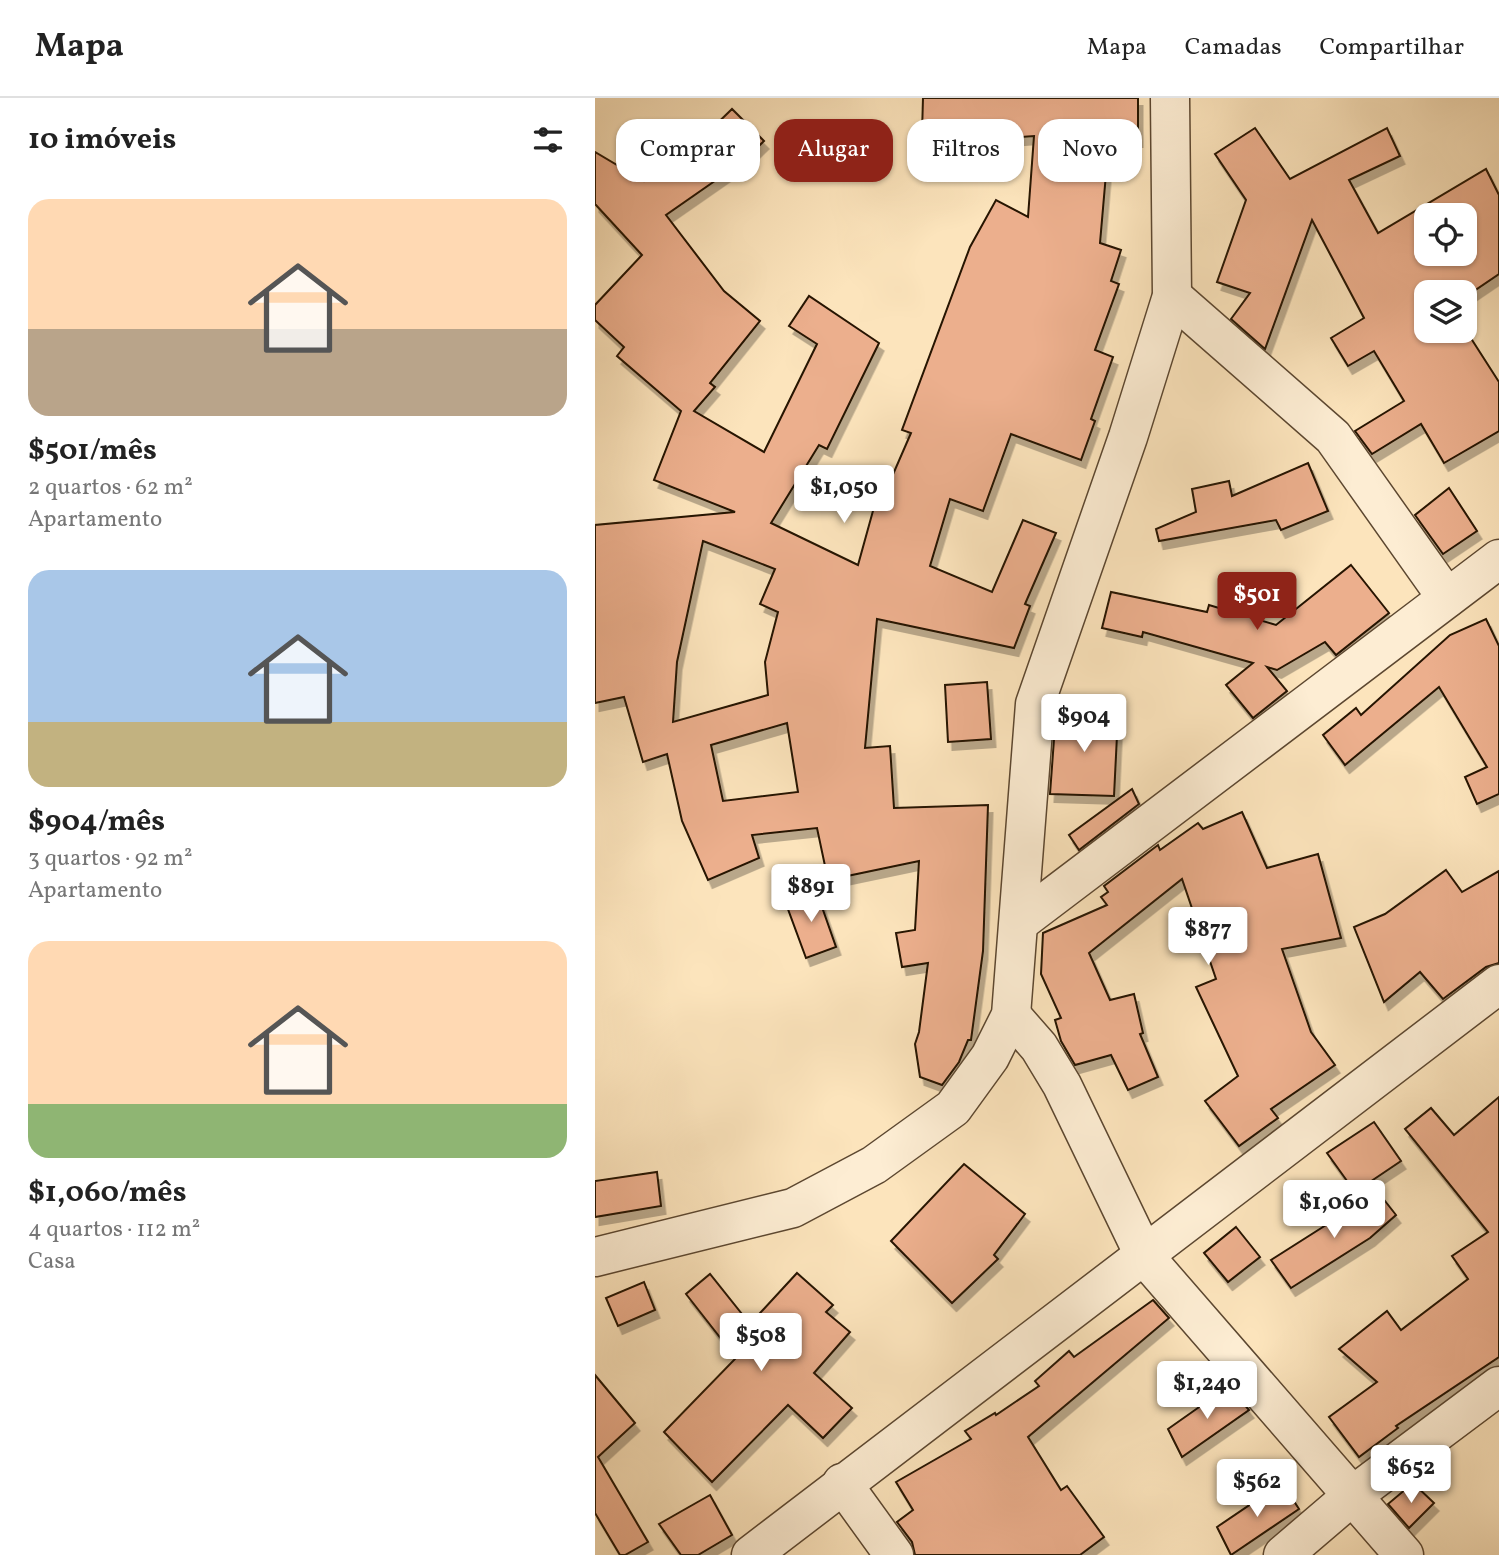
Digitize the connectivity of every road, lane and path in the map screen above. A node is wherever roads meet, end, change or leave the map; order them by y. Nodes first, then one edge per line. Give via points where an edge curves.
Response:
1 (1170, 98) edge
2 (1172, 296) junction
3 (1499, 559) edge
4 (1447, 598) junction
5 (1021, 921) junction
6 (1499, 984) edge
7 (1011, 1015) junction
8 (1145, 1256) junction
9 (595, 1257) edge
10 (1499, 1385) edge
11 (842, 1483) junction
12 (1352, 1496) junction
13 (751, 1555) edge
14 (894, 1555) edge
15 (1283, 1555) edge
16 (1404, 1555) edge

1 - 2 street
2 - 4 street via 1333,437
2 - 5 street via 1035,704
3 - 4 street
4 - 5 street
5 - 7 street
6 - 8 street
7 - 8 street via 1039,1047 1062,1085
7 - 9 street via 990,1057 953,1108 874,1165 793,1208
8 - 11 street
8 - 12 street
10 - 12 street
11 - 13 street
11 - 14 street
12 - 15 street
12 - 16 street

